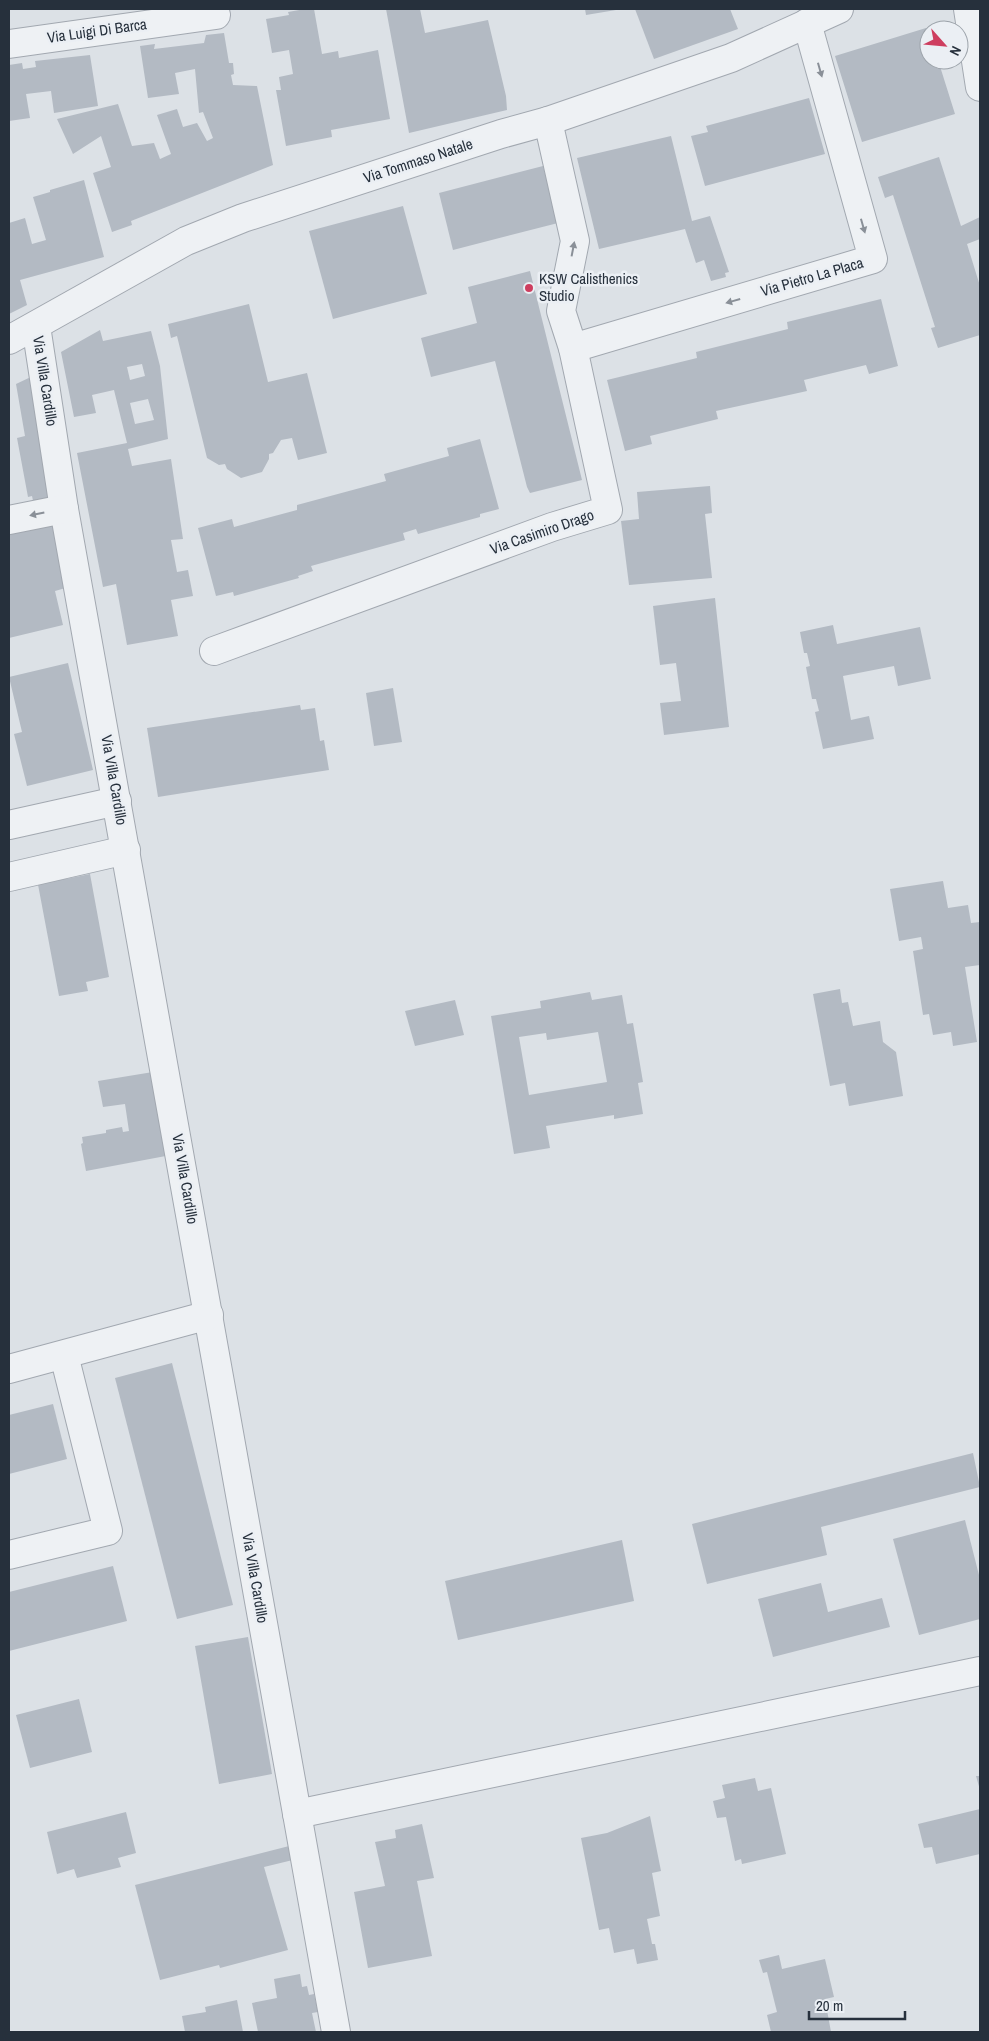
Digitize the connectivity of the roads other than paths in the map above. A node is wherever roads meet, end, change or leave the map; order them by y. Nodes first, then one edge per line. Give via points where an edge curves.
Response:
1 (838, 9) edge
2 (968, 9) edge
3 (216, 15) dead end
4 (807, 23) junction
5 (9, 44) edge
6 (980, 87) edge
7 (548, 121) junction
8 (36, 326) junction
9 (9, 340) edge
10 (573, 348) junction
11 (64, 508) junction
12 (9, 520) edge
13 (214, 651) dead end
14 (117, 800) junction
15 (9, 825) edge
16 (126, 850) junction
17 (9, 877) edge
18 (209, 1315) junction
19 (64, 1355) junction
20 (9, 1370) edge
21 (9, 1554) edge
22 (980, 1671) edge
23 (297, 1814) junction
24 (336, 2032) edge

1 - 4 street, Via Tommaso Natale
2 - 6 street
3 - 5 street, Via Luigi Di Barca
4 - 7 street, Via Tommaso Natale via 731,58
4 -> 10 street, Via Pietro La Placa via 872,259
7 - 8 street, Via Tommaso Natale via 235,221 186,241
10 -> 7 street, Via Casimiro Drago via 561,311 575,241
8 - 9 street, Via Tommaso Natale
8 - 11 street, Via Villa Cardillo
10 - 13 street, Via Casimiro Drago via 608,510 552,527
11 -> 12 street
11 - 14 street, Via Villa Cardillo
14 - 15 street
14 - 16 street, Via Villa Cardillo
16 - 17 street
16 - 18 street, Via Villa Cardillo
18 - 19 street
18 - 23 street, Via Villa Cardillo
19 - 20 street
19 - 21 street via 108,1531
22 - 23 street
23 - 24 street, Via Villa Cardillo

